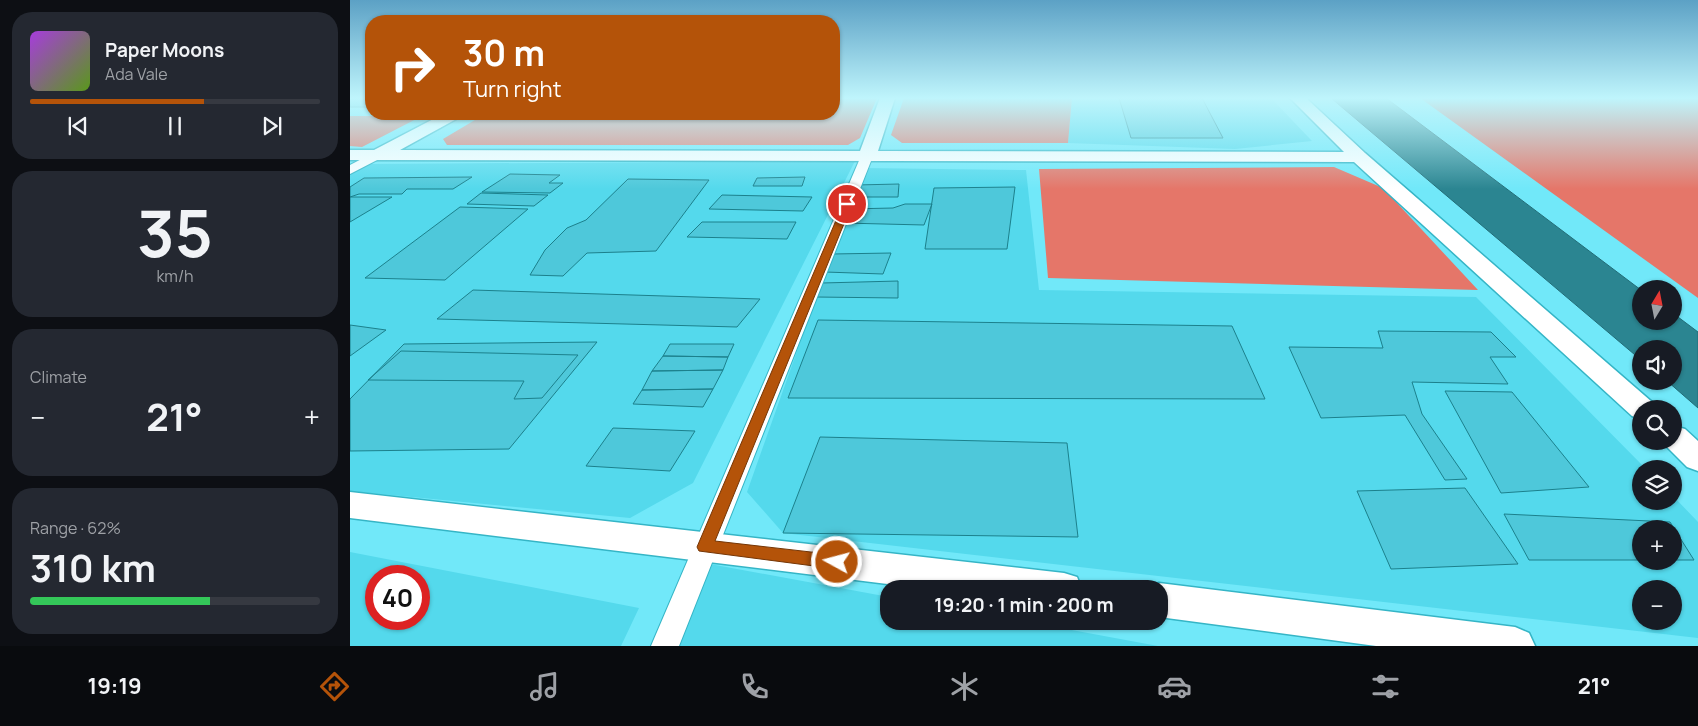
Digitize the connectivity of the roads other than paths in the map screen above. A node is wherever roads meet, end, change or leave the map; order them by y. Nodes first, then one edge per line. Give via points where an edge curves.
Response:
1 (427, 128) edge
2 (877, 128) edge
3 (1329, 128) edge
4 (350, 155) edge
5 (377, 155) junction
6 (867, 156) junction
7 (1359, 157) junction
8 (350, 170) edge
9 (1632, 400) edge
10 (1682, 444) edge
11 (1698, 459) edge
12 (350, 506) edge
13 (705, 547) junction
14 (987, 580) edge
15 (1168, 601) edge
16 (664, 646) edge
17 (1515, 646) edge

1 - 5 street
2 - 6 street
3 - 7 street
4 - 5 street
5 - 6 street
5 - 8 street
6 - 7 street
6 - 13 street
7 - 9 street
10 - 11 street
12 - 13 street
13 - 14 street
13 - 16 street
15 - 17 street

